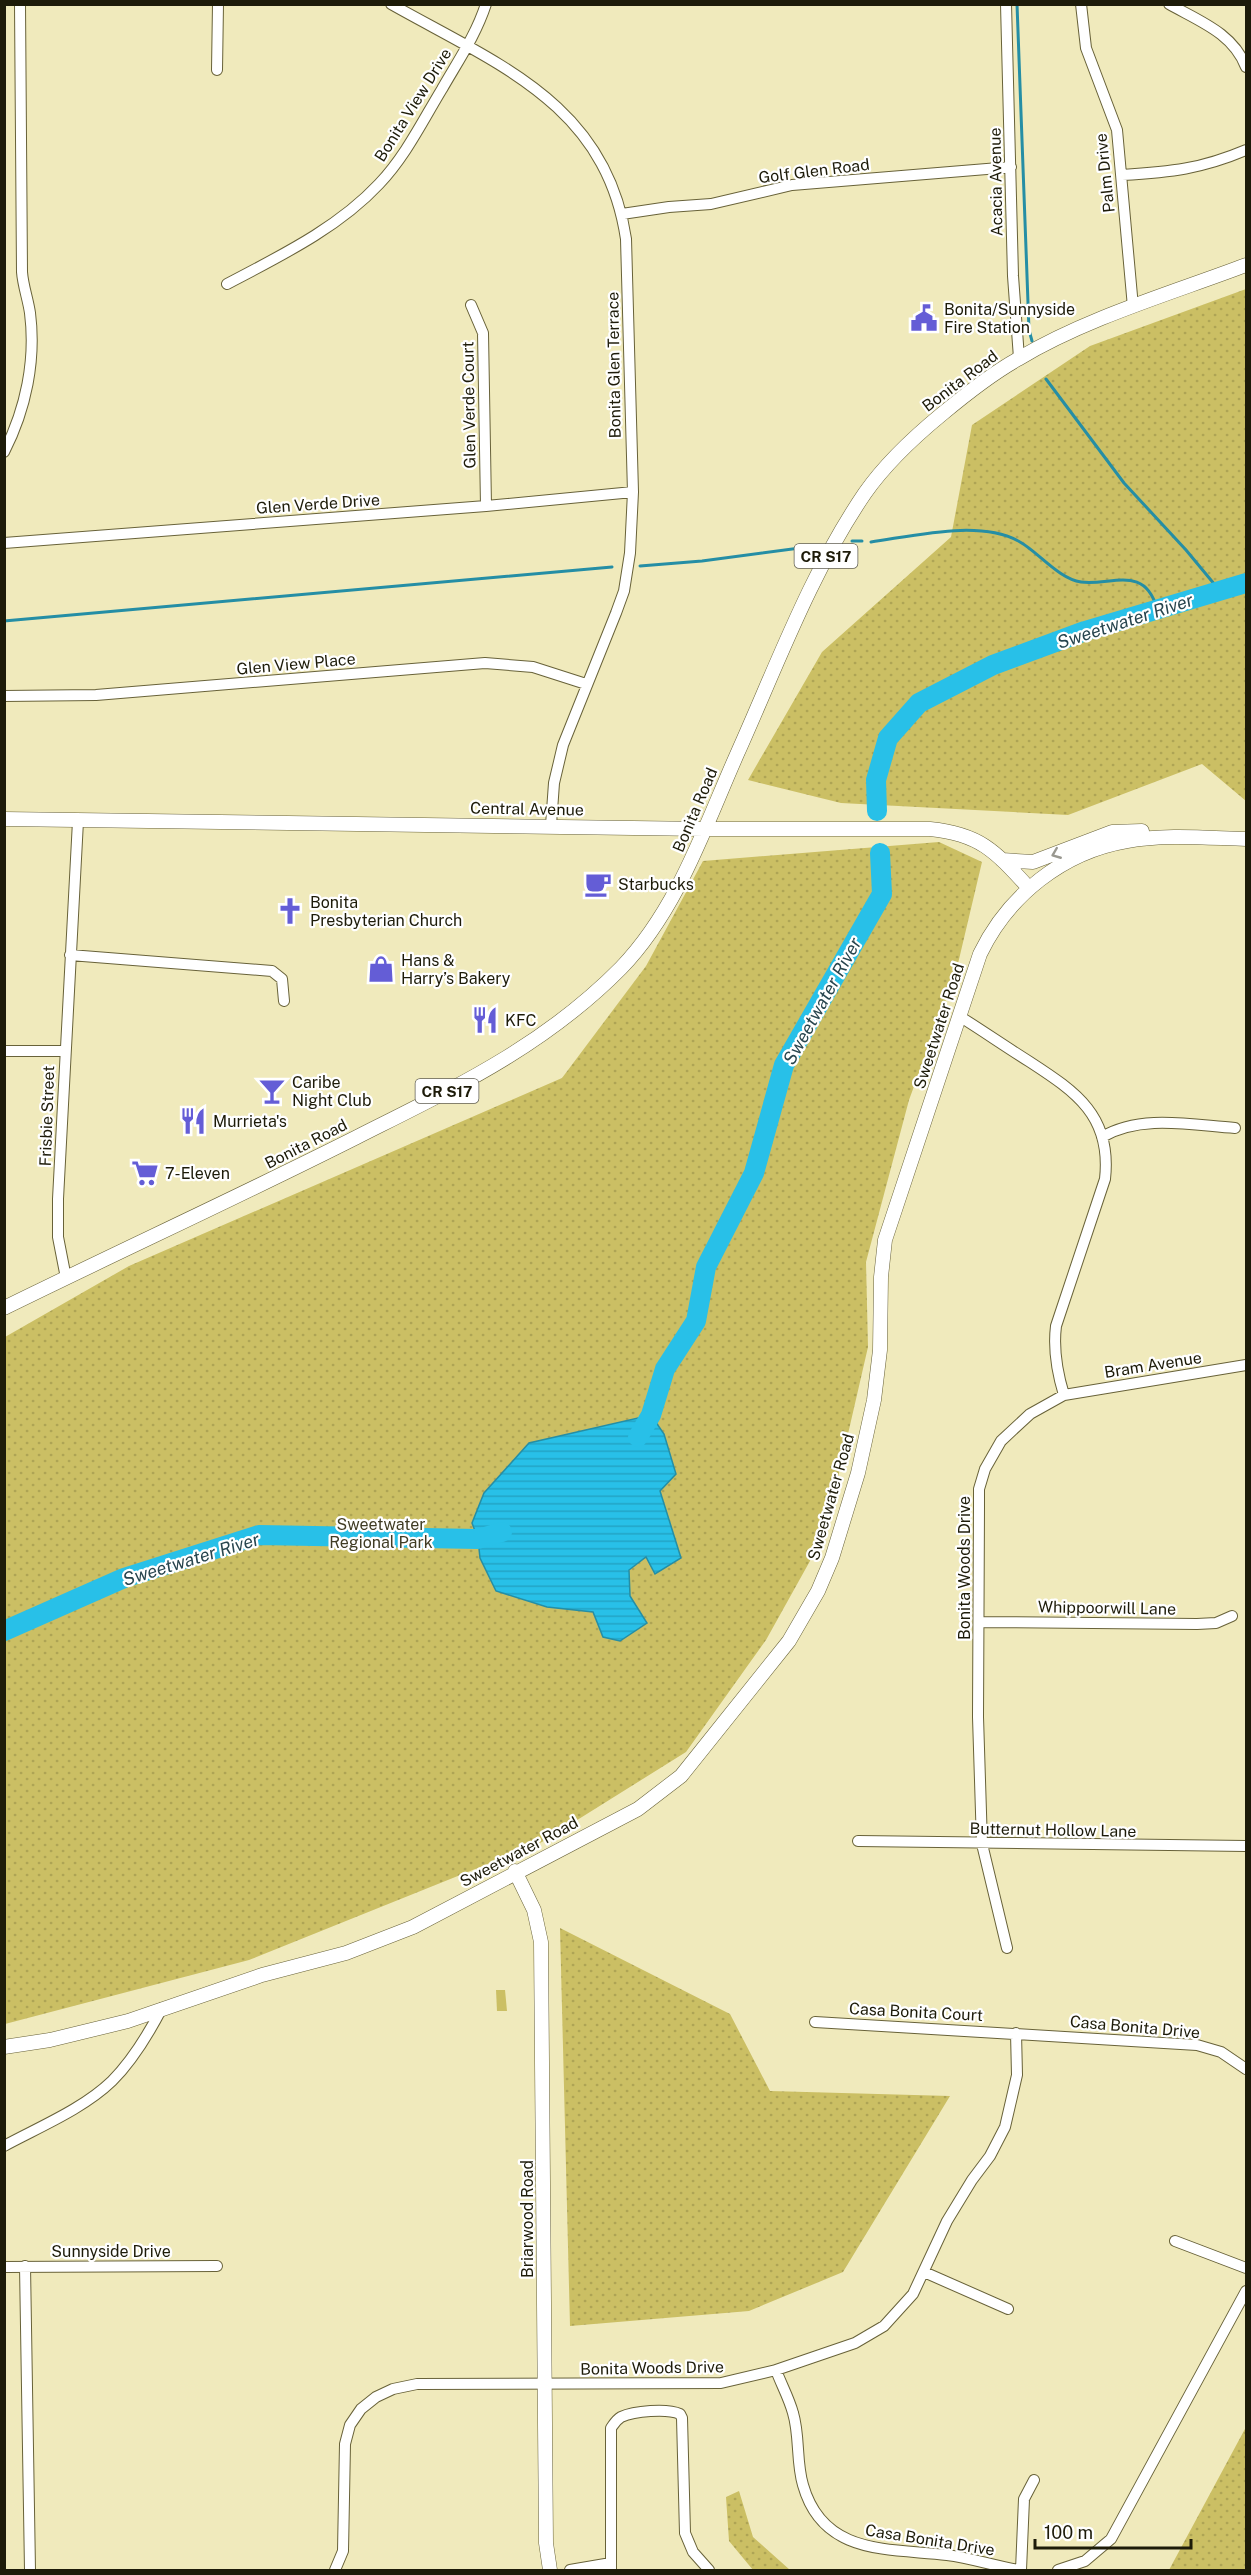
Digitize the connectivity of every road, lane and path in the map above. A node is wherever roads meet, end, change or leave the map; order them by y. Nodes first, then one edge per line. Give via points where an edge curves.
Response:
1 (20, 4) edge
2 (218, 4) edge
3 (391, 4) edge
4 (486, 4) edge
5 (1005, 4) edge
6 (1081, 4) edge
7 (1169, 4) edge
8 (466, 47) junction
9 (1246, 67) edge
10 (217, 70) dead end
11 (1246, 150) edge
12 (1011, 167) junction
13 (1122, 175) junction
14 (622, 214) junction
15 (1246, 265) edge
16 (227, 284) dead end
17 (471, 305) dead end
18 (1133, 307) junction
19 (1018, 358) junction
20 (4, 452) edge
21 (633, 492) junction
22 (486, 506) junction
23 (4, 543) edge
24 (586, 684) junction
25 (4, 696) edge
26 (4, 819) edge
27 (78, 821) junction
28 (551, 825) junction
29 (704, 829) junction
30 (1171, 838) junction
31 (1246, 838) edge
32 (1002, 860) junction
33 (1028, 887) junction
34 (70, 955) junction
35 (284, 1001) dead end
36 (959, 1016) junction
37 (4, 1051) edge
38 (64, 1051) junction
39 (1235, 1128) dead end
40 (1102, 1137) junction
41 (66, 1278) junction
42 (4, 1308) edge
43 (1246, 1365) edge
44 (1064, 1395) junction
45 (1232, 1616) dead end
46 (979, 1622) junction
47 (858, 1841) dead end
48 (982, 1844) junction
49 (1246, 1846) edge
50 (515, 1871) junction
51 (1007, 1948) dead end
52 (162, 2008) junction
53 (815, 2022) dead end
54 (1016, 2033) junction
55 (4, 2047) edge
56 (1246, 2069) edge
57 (4, 2146) edge
58 (1175, 2241) dead end
59 (25, 2266) junction
60 (217, 2266) dead end
61 (4, 2267) edge
62 (1246, 2268) edge
63 (924, 2272) junction
64 (1246, 2291) edge
65 (1008, 2309) dead end
66 (776, 2370) junction
67 (544, 2385) junction
68 (1034, 2480) dead end
69 (611, 2567) edge
70 (30, 2571) edge
71 (336, 2571) edge
72 (550, 2571) edge
73 (570, 2571) edge
74 (709, 2571) edge
75 (1020, 2571) edge
76 (1058, 2571) edge

1 - 20 street via 22,272 30,311 31,351 22,409
2 - 10 street
3 - 8 street, Bonita Glen Terrace
4 - 8 street, Bonita View Drive
5 - 12 street, Acacia Avenue
6 - 13 street, Palm Drive via 1086,48 1117,130
7 - 9 street via 1228,38
8 - 14 street, Bonita Glen Terrace via 527,81 554,102 577,127 604,168
8 - 16 street, Bonita View Drive via 411,142 379,185 314,235
11 - 13 street via 1210,165 1177,172
12 - 14 street, Golf Glen Road via 792,185 711,204
12 - 19 street, Acacia Avenue
13 - 18 street, Palm Drive
14 - 21 street, Bonita Glen Terrace via 626,239
15 - 18 main road, Bonita Road / CR S17
17 - 22 street, Glen Verde Court via 483,333
18 - 19 main road, Bonita Road / CR S17
19 - 29 main road, Bonita Road / CR S17 via 921,431 866,491 826,556
21 - 22 street, Glen Verde Drive
21 - 24 street, Bonita Glen Terrace via 624,591
22 - 23 street, Glen Verde Drive
24 - 25 street, Glen View Place via 533,667 485,663 106,694
24 - 28 street, Bonita Glen Terrace via 560,754
26 - 27 main road, Central Avenue
27 - 28 main road, Central Avenue
27 - 34 street, Frisbie Street
28 - 29 main road, Central Avenue
29 - 32 main road, Central Avenue via 907,828 958,832 979,841
29 - 41 main road, Bonita Road / CR S17 via 686,873 644,942 599,988 539,1039 468,1081
30 - 31 main road, Sweetwater Road
30 -> 32 main road via 1159,830 1112,832 1033,862
30 - 33 main road, Sweetwater Road via 1127,841 1092,851
32 - 33 main road, Central Avenue
33 - 36 main road, Sweetwater Road via 990,934
34 - 35 street via 272,970 282,979
34 - 38 street, Frisbie Street
36 - 40 street via 1070,1088 1093,1115
36 - 50 main road, Sweetwater Road via 885,1240 874,1400 858,1473 818,1591 789,1641 681,1776 638,1809
37 - 38 street
38 - 41 street, Frisbie Street via 58,1237
39 - 40 street via 1141,1123 1119,1127
40 - 44 street via 1105,1179 1056,1326 1056,1361
41 - 42 main road, Bonita Road / CR S17
43 - 44 street, Bram Avenue
44 - 46 street, Bonita Woods Drive via 1017,1424 1001,1441 985,1469 979,1490
45 - 46 street, Whippoorwill Lane via 1216,1623 1197,1624
46 - 48 street, Bonita Woods Drive
47 - 48 street, Butternut Hollow Lane
48 - 49 street, Butternut Hollow Lane
48 - 51 street, Bonita Woods Drive
50 - 52 main road, Sweetwater Road via 413,1927 346,1953
50 - 67 main road, Briarwood Road via 534,1910 541,1942
52 - 55 main road, Sweetwater Road via 50,2040
52 - 57 street via 133,2055 111,2081 74,2108
53 - 54 street, Casa Bonita Court
54 - 56 street, Casa Bonita Drive via 1197,2045 1221,2052
54 - 63 street, Bonita Woods Drive via 1017,2075 1005,2127 947,2221
58 - 62 street
59 - 60 street, Sunnyside Drive
59 - 61 street, Sunnyside Drive
59 - 70 street
63 - 65 street
63 - 66 street, Bonita Woods Drive via 908,2301 884,2326 855,2343
64 - 76 street via 1111,2539 1085,2561
66 - 67 street, Bonita Woods Drive via 721,2383
66 - 75 street, Casa Bonita Drive via 793,2413 802,2483 816,2512 831,2529 874,2550 949,2556
67 - 71 street, Bonita Woods Drive via 417,2384 384,2392 368,2402 350,2425 345,2444 343,2550
67 - 72 main road, Briarwood Road via 546,2542
68 - 75 street via 1024,2499
69 - 73 street
69 - 74 street via 611,2428 625,2416 673,2411 682,2418 685,2533 693,2552

